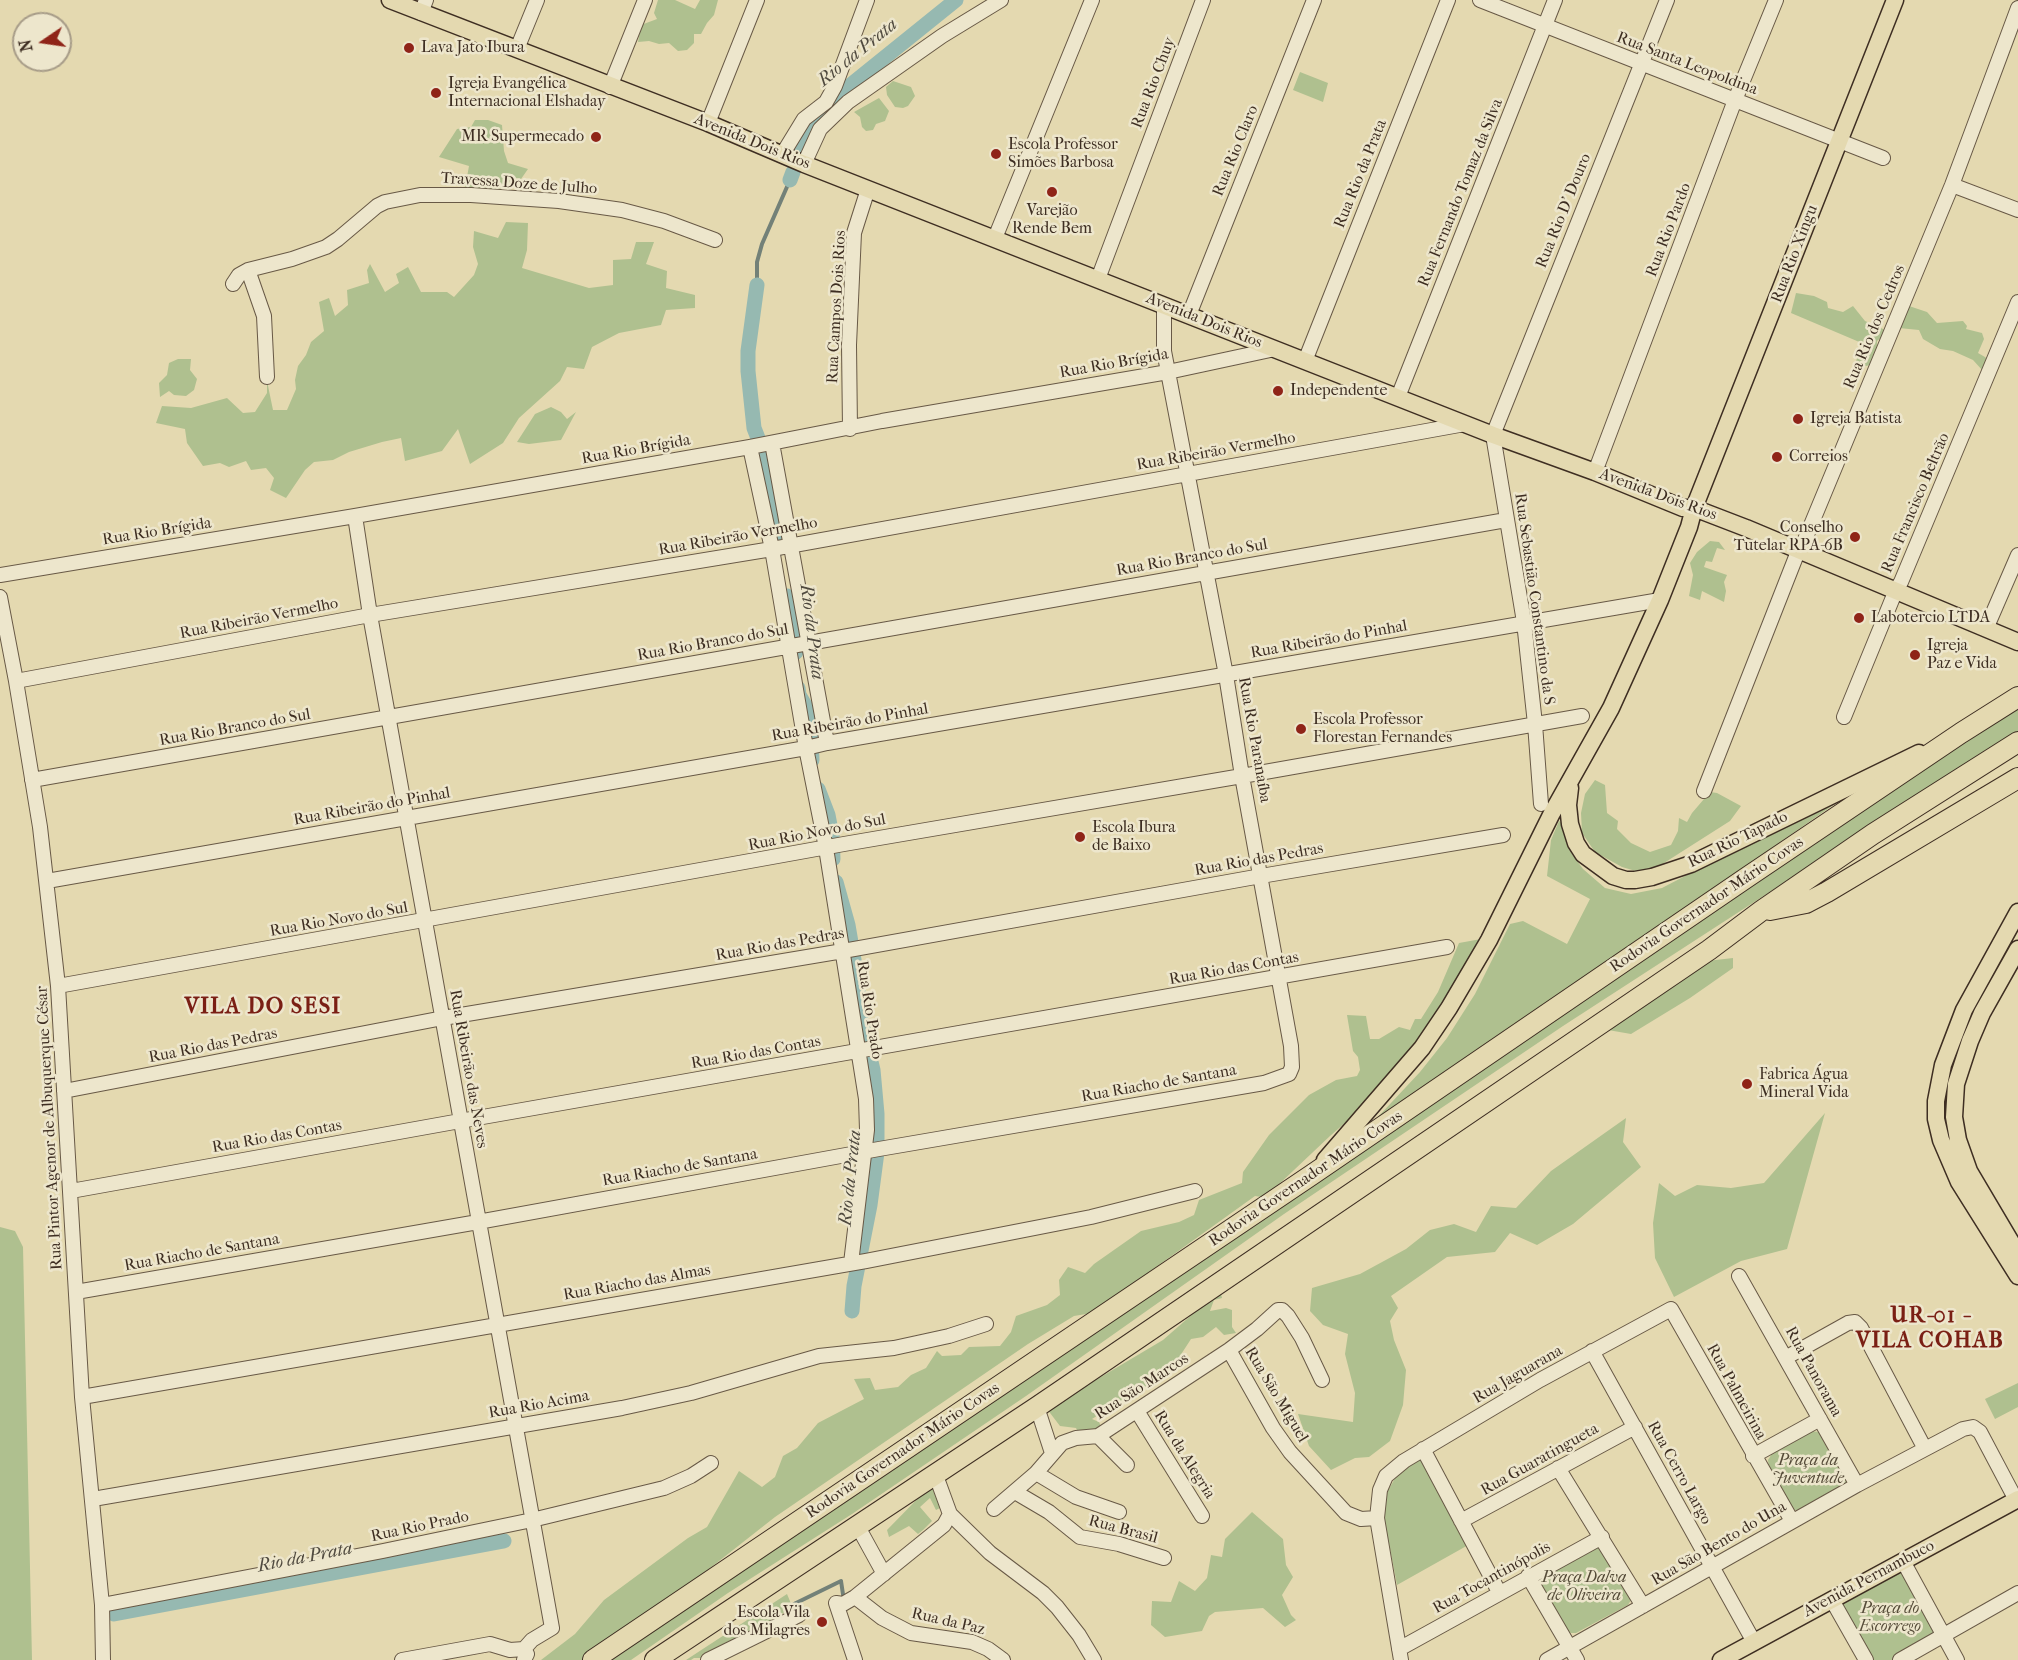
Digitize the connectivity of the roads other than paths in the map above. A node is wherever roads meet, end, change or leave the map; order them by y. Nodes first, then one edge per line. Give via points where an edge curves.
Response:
1 (390, 0) edge
2 (537, 0) edge
3 (645, 0) edge
4 (757, 0) edge
5 (867, 0) edge
6 (1001, 0) edge
7 (1092, 0) edge
8 (1203, 0) edge
9 (1314, 0) edge
10 (1448, 0) edge
11 (1480, 0) edge
12 (1555, 0) edge
13 (1667, 0) edge
14 (1776, 0) edge
15 (1895, 0) edge
16 (424, 6) edge
17 (2018, 8) edge
18 (1545, 25) junction
19 (518, 49) junction
20 (1641, 64) junction
21 (610, 87) junction
22 (1735, 100) junction
23 (708, 123) junction
24 (1839, 141) junction
25 (782, 154) junction
26 (1883, 158) dead end
27 (804, 164) junction
28 (1952, 185) junction
29 (868, 189) junction
30 (2018, 210) edge
31 (995, 238) junction
32 (715, 240) dead end
33 (248, 270) junction
34 (1098, 279) junction
35 (233, 284) dead end
36 (2018, 303) edge
37 (1164, 305) junction
38 (1189, 315) junction
39 (1275, 349) junction
40 (1305, 361) junction
41 (1168, 372) junction
42 (267, 377) dead end
43 (1398, 397) junction
44 (1465, 424) junction
45 (850, 429) junction
46 (1492, 435) junction
47 (771, 443) junction
48 (751, 446) junction
49 (1595, 472) junction
50 (1189, 474) junction
51 (1694, 508) junction
52 (355, 516) junction
53 (1506, 520) junction
54 (782, 547) junction
55 (1799, 549) junction
56 (2018, 555) edge
57 (1206, 572) junction
58 (0, 575) edge
59 (1896, 590) junction
60 (0, 597) edge
61 (1660, 600) junction
62 (370, 615) junction
63 (1524, 622) junction
64 (1986, 629) junction
65 (2018, 642) edge
66 (798, 644) junction
67 (1226, 675) junction
68 (16, 681) junction
69 (2018, 697) edge
70 (1582, 716) dead end
71 (1844, 717) dead end
72 (390, 718) junction
73 (1535, 724) junction
74 (1961, 733) junction
75 (2018, 742) edge
76 (825, 743) junction
77 (807, 748) junction
78 (1242, 776) junction
79 (2018, 778) edge
80 (32, 780) junction
81 (1571, 781) junction
82 (1704, 791) dead end
83 (1540, 804) dead end
84 (407, 818) junction
85 (1503, 835) dead end
86 (832, 847) junction
87 (1261, 876) junction
88 (47, 881) junction
89 (1761, 911) junction
90 (2018, 912) edge
91 (426, 921) junction
92 (1447, 947) dead end
93 (2018, 949) edge
94 (849, 950) junction
95 (1279, 978) junction
96 (58, 986) junction
97 (443, 1018) junction
98 (860, 1052) junction
99 (1289, 1074) joint
100 (64, 1091) junction
101 (460, 1120) junction
102 (870, 1151) junction
103 (1313, 1174) junction
104 (70, 1191) junction
105 (1195, 1191) dead end
106 (478, 1222) junction
107 (2018, 1255) edge
108 (856, 1262) junction
109 (1739, 1275) dead end
110 (2018, 1276) edge
111 (76, 1292) junction
112 (1671, 1309) joint
113 (498, 1324) junction
114 (986, 1324) dead end
115 (1229, 1350) junction
116 (1592, 1351) junction
117 (1786, 1357) junction
118 (1322, 1380) dead end
119 (82, 1397) junction
120 (1037, 1407) junction
121 (1137, 1411) junction
122 (1821, 1419) junction
123 (516, 1426) junction
124 (1635, 1427) junction
125 (1098, 1436) junction
126 (1423, 1449) junction
127 (1925, 1449) junction
128 (1052, 1453) junction
129 (1753, 1456) junction
130 (711, 1463) dead end
131 (1127, 1465) dead end
132 (1558, 1468) junction
133 (935, 1473) junction
134 (1036, 1473) junction
135 (1857, 1485) junction
136 (1015, 1492) junction
137 (93, 1498) junction
138 (2017, 1500) edge
139 (994, 1509) dead end
140 (1119, 1512) dead end
141 (950, 1514) junction
142 (1202, 1516) dead end
143 (1377, 1518) junction
144 (532, 1520) junction
145 (1461, 1521) junction
146 (1792, 1521) junction
147 (857, 1525) junction
148 (1602, 1537) junction
149 (1164, 1558) dead end
150 (1903, 1561) junction
151 (1713, 1567) junction
152 (884, 1574) junction
153 (1528, 1576) junction
154 (1499, 1592) junction
155 (2018, 1593) edge
156 (1832, 1600) junction
157 (846, 1601) junction
158 (102, 1605) junction
159 (1643, 1606) junction
160 (799, 1615) dead end
161 (1943, 1636) junction
162 (1754, 1642) junction
163 (1570, 1647) junction
164 (1400, 1654) edge
165 (524, 1655) edge
166 (103, 1660) edge
167 (402, 1660) edge
168 (593, 1660) edge
169 (655, 1660) edge
170 (708, 1660) edge
171 (855, 1660) edge
172 (1003, 1660) edge
173 (1094, 1660) edge
174 (1547, 1660) edge
175 (1577, 1660) edge
176 (1721, 1660) edge
177 (1866, 1660) edge
178 (1900, 1660) edge
179 (1957, 1660) edge

1 - 16 main road, Avenida Dois Rios
2 - 19 street
3 - 21 street
4 - 23 street
5 - 25 street via 835,86 825,102 804,119
6 - 27 street via 848,102 820,129
7 - 31 street
8 - 34 street, Rua Rio Chuy
9 - 38 street, Rua Rio Claro
10 - 40 street, Rua Rio da Prata
11 - 18 street, Rua Santa Leopoldina
12 - 18 street, Rua Fernando Tomaz da Silva
13 - 20 street, Rua Rio D' Douro
14 - 22 street, Rua Rio Pardo
15 - 24 main road, Rua Rio Xingu
16 - 19 main road, Avenida Dois Rios
17 - 28 street, Rua Rio dos Cedros
18 - 20 street, Rua Santa Leopoldina
18 - 43 street, Rua Fernando Tomaz da Silva
19 - 21 main road, Avenida Dois Rios
20 - 22 street, Rua Santa Leopoldina
20 - 46 street, Rua Rio D' Douro
21 - 23 main road, Avenida Dois Rios
22 - 24 street, Rua Santa Leopoldina
22 - 49 street, Rua Rio Pardo
23 - 25 main road, Avenida Dois Rios
24 - 26 street, Rua Santa Leopoldina
24 - 51 main road, Rua Rio Xingu
25 - 27 main road, Avenida Dois Rios
27 - 29 main road, Avenida Dois Rios
28 - 30 street
28 - 55 street, Rua Rio dos Cedros
29 - 31 main road, Avenida Dois Rios
29 - 45 street, Rua Campos Dois Rios via 854,233
31 - 34 main road, Avenida Dois Rios
32 - 33 street, Travessa Doze de Julho via 622,210 559,201 420,195 377,206 326,247
33 - 35 street, Travessa Doze de Julho
33 - 42 street via 263,312
34 - 37 main road, Avenida Dois Rios
36 - 59 street, Rua Francisco Beltrão
37 - 38 main road, Avenida Dois Rios
37 - 41 street, Rua Rio Paranaíba via 1163,339
38 - 39 main road, Avenida Dois Rios
39 - 40 main road, Avenida Dois Rios
39 - 41 street, Rua Rio Brígida
40 - 43 main road, Avenida Dois Rios
41 - 45 street, Rua Rio Brígida
41 - 50 street, Rua Rio Paranaíba
43 - 44 main road, Avenida Dois Rios
44 - 46 main road, Avenida Dois Rios
44 - 50 street, Rua Ribeirão Vermelho
45 - 47 street, Rua Rio Brígida
46 - 49 main road, Avenida Dois Rios
46 - 53 street, Rua Sebastião Constantino da S
47 - 48 street, Rua Rio Brígida
47 - 54 street, Rua Rio Prado
48 - 52 street, Rua Rio Brígida
48 - 54 street, Rua Rio Prado
49 - 51 main road, Avenida Dois Rios via 1683,508
50 - 54 street, Rua Ribeirão Vermelho
50 - 57 street, Rua Rio Paranaíba
51 - 55 main road, Avenida Dois Rios
51 - 61 main road, Rua Rio Tapado
52 - 58 street, Rua Rio Brígida
52 - 62 street, Rua Ribeirão das Neves
53 - 57 street, Rua Rio Branco do Sul
53 - 63 street, Rua Sebastião Constantino da S
54 - 62 street, Rua Ribeirão Vermelho
54 - 66 street, Rua Rio Prado
54 - 66 street, Rua Rio Prado
55 - 59 main road, Avenida Dois Rios
55 - 82 street, Rua Rio dos Cedros
56 - 64 street
57 - 66 street, Rua Rio Branco do Sul
57 - 67 street, Rua Rio Paranaíba
59 - 64 main road, Avenida Dois Rios
59 - 71 street, Rua Francisco Beltrão
60 - 68 street, Rua Pintor Agenor de Albuquerque César
61 - 63 street, Rua Ribeirão do Pinhal
61 - 81 main road, Rua Rio Tapado via 1611,708
62 - 68 street, Rua Ribeirão Vermelho
62 - 72 street, Rua Ribeirão das Neves
63 - 67 street, Rua Ribeirão do Pinhal
63 - 73 street, Rua Sebastião Constantino da S
64 - 65 main road, Avenida Dois Rios
66 - 72 street, Rua Rio Branco do Sul
66 - 76 street, Rua Rio Prado
66 - 77 street, Rua Rio Prado
67 - 76 street, Rua Ribeirão do Pinhal
67 - 78 street, Rua Rio Paranaíba
68 - 80 street, Rua Pintor Agenor de Albuquerque César
69 - 74 highway, Rodovia Governador Mário Covas
70 - 73 street, Rua Rio Novo do Sul
72 - 80 street, Rua Rio Branco do Sul
72 - 84 street, Rua Ribeirão das Neves
73 - 78 street, Rua Rio Novo do Sul
73 - 83 street, Rua Sebastião Constantino da S
74 - 81 main road, Rua Rio Tapado via 1691,864 1652,878 1626,880 1613,876 1583,854 1570,824
74 - 103 highway, Rodovia Governador Mário Covas
75 - 89 highway
76 - 77 street, Rua Ribeirão do Pinhal
77 - 84 street, Rua Ribeirão do Pinhal
77 - 86 street, Rua Rio Prado
78 - 86 street, Rua Rio Novo do Sul
78 - 87 street, Rua Rio Paranaíba
79 - 89 highway via 1806,903
80 - 88 street, Rua Pintor Agenor de Albuquerque César
81 - 103 main road, Rua Rio Tapado via 1489,940 1449,1008 1422,1048
84 - 88 street, Rua Ribeirão do Pinhal
84 - 91 street, Rua Ribeirão das Neves
85 - 87 street, Rua Rio das Pedras
86 - 91 street, Rua Rio Novo do Sul
86 - 94 street, Rua Rio Prado
87 - 94 street, Rua Rio das Pedras
87 - 95 street, Rua Rio Paranaíba
88 - 96 street, Rua Pintor Agenor de Albuquerque César
89 - 120 highway
90 - 110 main road via 1964,1010 1943,1065 1936,1101 1941,1140 1959,1182
91 - 96 street, Rua Rio Novo do Sul
91 - 97 street, Rua Ribeirão das Neves
92 - 95 street, Rua Rio das Contas
93 - 107 main road via 1970,1041 1956,1084 1954,1117 1969,1171
94 - 97 street, Rua Rio das Pedras
94 - 98 street, Rua Rio Prado
95 - 98 street, Rua Rio das Contas
95 - 99 street, Rua Rio Paranaíba via 1291,1046
96 - 100 street, Rua Pintor Agenor de Albuquerque César
97 - 100 street, Rua Rio das Pedras
97 - 101 street, Rua Ribeirão das Neves
98 - 101 street, Rua Rio das Contas
98 - 102 street, Rua Rio Prado
99 - 102 street, Rua Riacho de Santana via 1264,1083
100 - 104 street, Rua Pintor Agenor de Albuquerque César
101 - 104 street, Rua Rio das Contas
101 - 106 street, Rua Ribeirão das Neves
102 - 106 street, Rua Riacho de Santana
102 - 108 street, Rua Rio Prado
103 - 168 highway, Rodovia Governador Mário Covas
104 - 111 street, Rua Pintor Agenor de Albuquerque César
105 - 108 street, Rua Riacho das Almas via 1091,1217
106 - 111 street, Rua Riacho de Santana
106 - 113 street, Rua Ribeirão das Neves
108 - 113 street, Rua Riacho das Almas
109 - 117 street, Rua Panorama
111 - 119 street, Rua Pintor Agenor de Albuquerque César
112 - 116 street, Rua Jaguarana
112 - 129 street, Rua Palmeirina
113 - 119 street, Rua Riacho das Almas
113 - 123 street, Rua Ribeirão das Neves
114 - 123 street, Rua Rio Acima via 894,1348 819,1356 744,1379 622,1408
115 - 118 street, Rua São Marcos via 1282,1310 1302,1338
115 - 121 street, Rua São Marcos
115 - 143 street, Rua São Miguel via 1290,1452 1347,1513 1356,1518
116 - 124 street, Rua Cerro Largo
116 - 126 street, Rua Jaguarana
117 - 122 street, Rua Panorama
117 - 127 street via 1855,1322
119 - 137 street, Rua Pintor Agenor de Albuquerque César
120 - 128 street
120 - 133 highway
121 - 125 street, Rua São Marcos
121 - 142 street, Rua da Alegria
122 - 129 street
122 - 135 street, Rua Panorama
123 - 137 street, Rua Rio Acima
123 - 144 street, Rua Ribeirão das Neves
124 - 132 street, Rua Guaratingueta
124 - 151 street, Rua Cerro Largo
125 - 128 street, Rua São Marcos via 1069,1440
125 - 131 street
126 - 143 street, Rua Jaguarana via 1386,1476
126 - 145 street
127 - 135 street, Rua São Bento do Una
127 - 138 street, Rua São Bento do Una via 1973,1426
128 - 134 street, Rua São Marcos
129 - 146 street, Rua Palmeirina
130 - 144 street via 664,1488
132 - 145 street, Rua Guaratingueta
132 - 148 street
133 - 141 street
133 - 147 highway
134 - 136 street, Rua São Marcos
134 - 140 street, Rua Brasil via 1076,1497
135 - 146 street, Rua São Bento do Una
136 - 139 street, Rua São Marcos
136 - 149 street, Rua Brasil via 1080,1537
137 - 158 street, Rua Pintor Agenor de Albuquerque César
138 - 150 main road, Avenida Pernambuco
141 - 152 street via 944,1525
141 - 173 street via 990,1553 1057,1607
143 - 164 street
144 - 158 street, Rua Rio Prado
144 - 165 street, Rua Ribeirão das Neves via 552,1628 532,1640
145 - 154 street
146 - 151 street, Rua São Bento do Una
147 - 152 street
147 - 169 highway
148 - 153 street, Rua Tocantinópolis
148 - 159 street
150 - 156 main road, Avenida Pernambuco
150 - 161 street
151 - 159 street, Rua São Bento do Una
151 - 162 street, Rua Cerro Largo
152 - 157 street
153 - 154 street, Rua Tocantinópolis
153 - 163 street
154 - 164 street, Rua Tocantinópolis
155 - 161 street
156 - 162 main road, Avenida Pernambuco
156 - 177 street
157 - 171 street
157 - 172 street, Rua da Paz via 911,1633 972,1642
158 - 166 street, Rua Pintor Agenor de Albuquerque César
159 - 163 street, Rua São Bento do Una
160 - 170 street
161 - 178 street
161 - 179 street
162 - 176 main road, Avenida Pernambuco
163 - 174 street, Rua São Bento do Una
163 - 175 street
165 - 167 street via 490,1644

